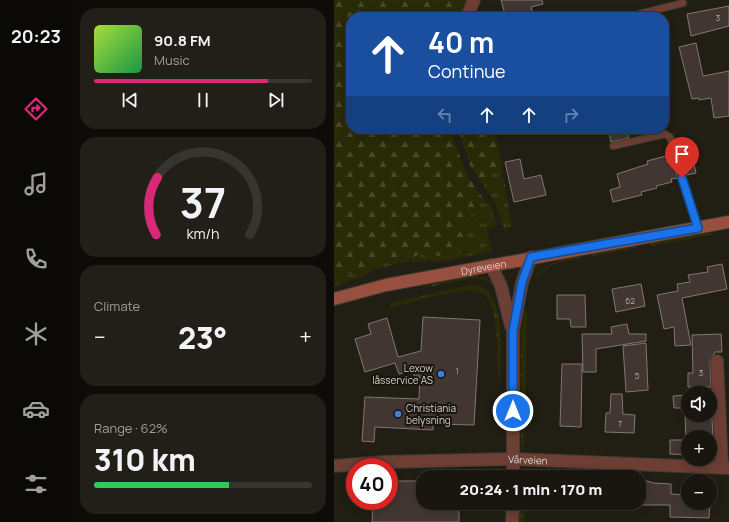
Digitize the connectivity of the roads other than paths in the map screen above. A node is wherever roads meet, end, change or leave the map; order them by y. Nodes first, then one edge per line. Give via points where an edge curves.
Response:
1 (474, 0) edge
2 (669, 2) edge
3 (683, 3) dead end
4 (469, 12) edge
5 (644, 12) edge
6 (613, 146) dead end
7 (729, 222) edge
8 (698, 228) junction
9 (531, 257) junction
10 (491, 264) junction
11 (334, 299) edge
12 (513, 331) junction
13 (717, 361) dead end
14 (513, 459) junction
15 (334, 466) edge
16 (725, 468) edge
17 (513, 470) edge
18 (512, 510) edge
19 (512, 522) edge

1 - 4 street
2 - 3 lane
2 - 5 lane
6 - 8 lane via 665,134 670,137
7 - 8 main road, Dyreveien
8 - 9 main road, Dyreveien
9 - 10 main road, Dyreveien
9 - 12 street via 522,282
10 - 11 main road, Dyreveien via 386,285
10 - 12 street via 501,286
12 - 14 street
13 - 16 street, Vårveien
14 - 15 street, Vårveien via 385,462
14 - 16 street, Vårveien
14 - 17 street
18 - 19 street

